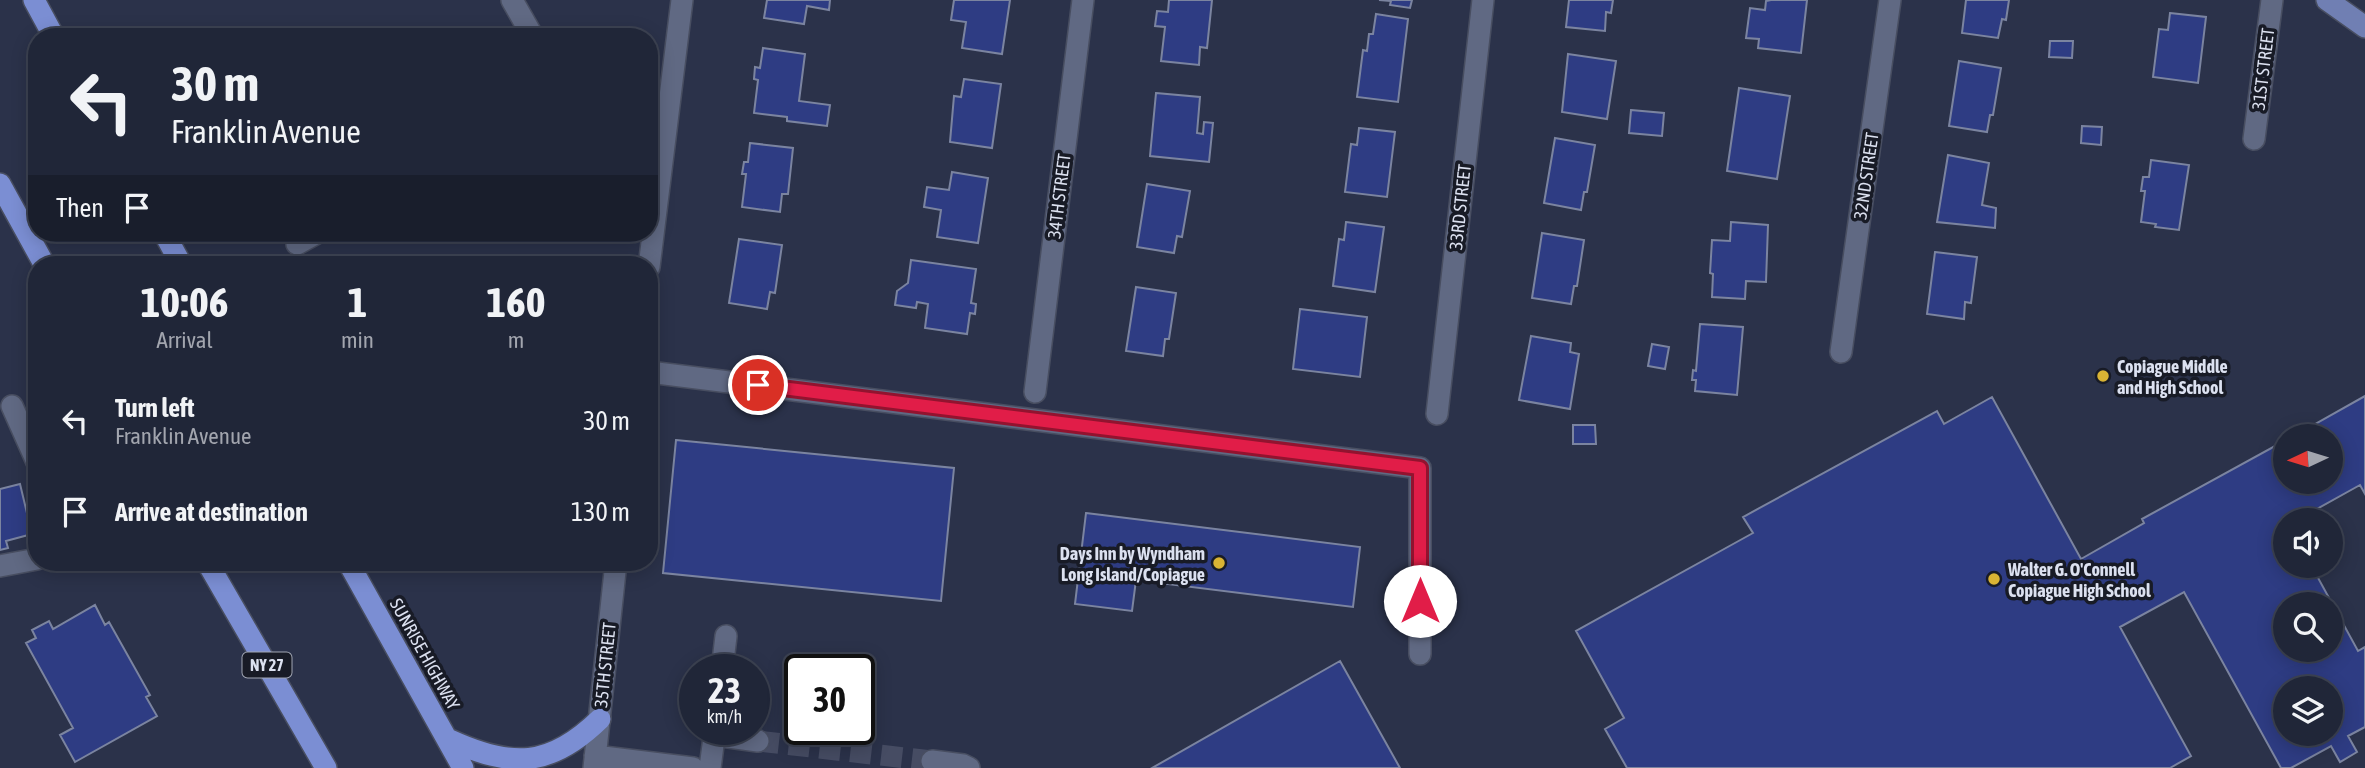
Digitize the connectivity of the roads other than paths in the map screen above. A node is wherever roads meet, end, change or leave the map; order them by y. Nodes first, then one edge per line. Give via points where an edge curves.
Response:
1 (34, 0) edge
2 (512, 0) edge
3 (682, 0) edge
4 (1083, 0) edge
5 (1483, 0) edge
6 (1890, 0) edge
7 (2272, 0) edge
8 (2327, 0) edge
9 (2365, 27) edge
10 (49, 28) edge
11 (528, 28) edge
12 (2254, 139) dead end
13 (658, 166) edge
14 (0, 184) edge
15 (9, 216) edge
16 (301, 242) edge
17 (297, 244) dead end
18 (38, 256) edge
19 (1841, 352) dead end
20 (658, 373) edge
21 (1035, 392) dead end
22 (12, 406) dead end
23 (1437, 414) dead end
24 (28, 442) edge
25 (28, 561) edge
26 (0, 566) edge
27 (213, 571) edge
28 (353, 571) edge
29 (615, 571) edge
30 (726, 636) dead end
31 (724, 654) edge
32 (1420, 654) dead end
33 (600, 719) junction
34 (446, 738) junction
35 (713, 745) edge
36 (932, 761) dead end
37 (595, 762) edge
38 (326, 768) edge
39 (463, 768) edge
40 (693, 768) edge
41 (710, 768) edge
42 (969, 768) edge

1 - 10 highway
2 - 11 street
3 - 13 street
4 - 21 street, 34TH STREET
5 - 23 street, 33RD STREET
6 - 19 street, 32ND STREET
7 - 12 street, 31ST STREET
8 - 9 main road
14 - 15 highway
15 - 18 highway
16 - 17 street
20 - 32 street via 1420,468
22 - 24 street
25 - 26 street
27 - 38 highway, NY 27
28 - 34 highway, SUNRISE HIGHWAY
29 - 33 street, 35TH STREET
30 - 31 street
33 - 34 highway via 577,741 549,758 529,762 499,763 473,755
33 - 37 street, 35TH STREET
34 - 39 highway, SUNRISE HIGHWAY
35 - 41 street
36 - 42 street
37 - 40 street

